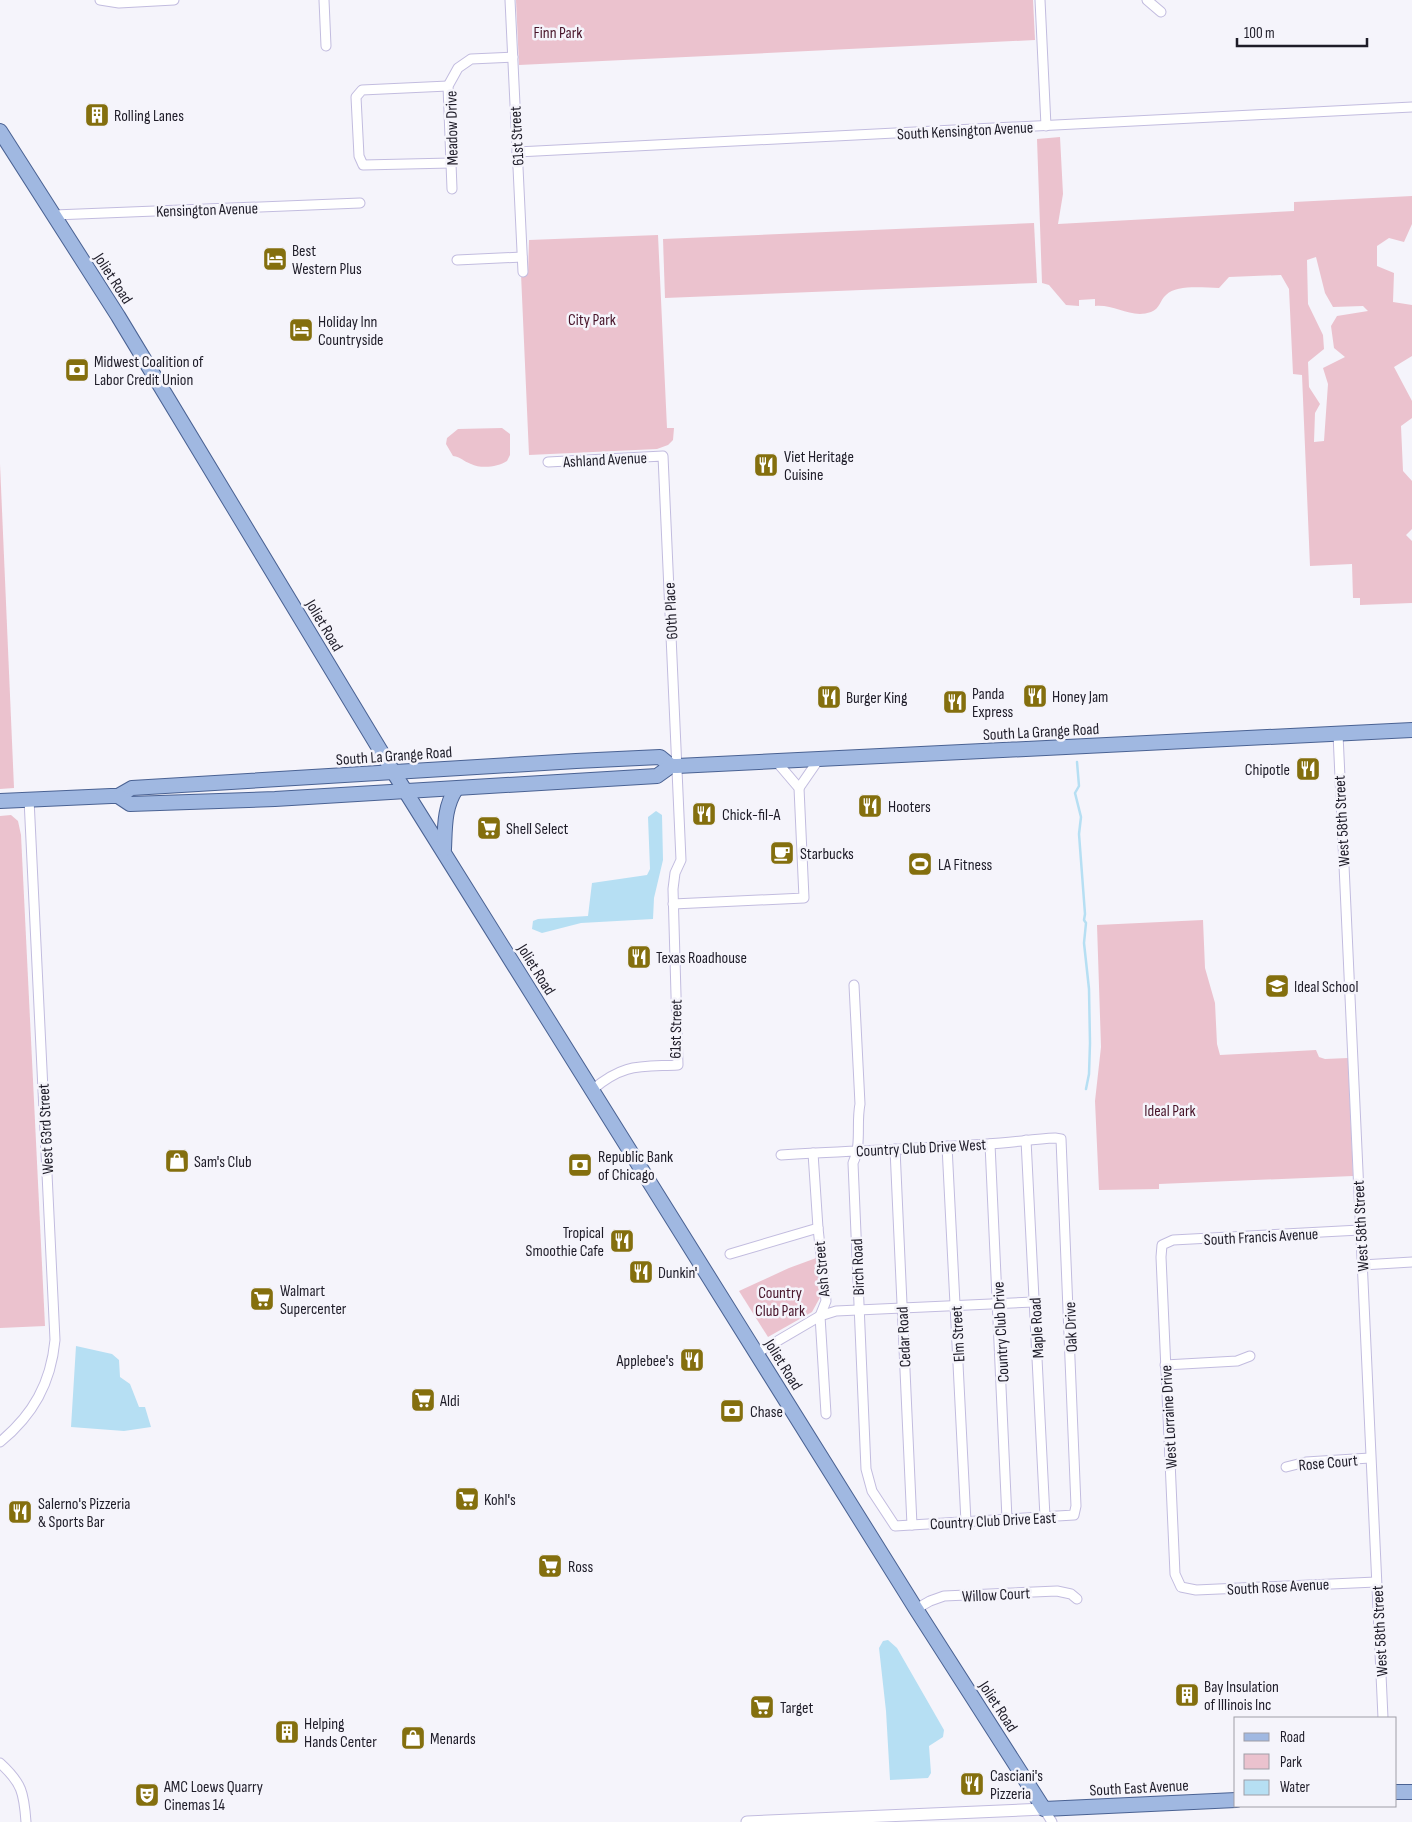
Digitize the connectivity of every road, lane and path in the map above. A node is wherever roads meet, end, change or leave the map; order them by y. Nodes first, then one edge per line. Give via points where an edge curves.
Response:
1 (100, 0) edge
2 (174, 0) edge
3 (324, 0) edge
4 (510, 0) edge
5 (1040, 0) edge
6 (1147, 0) edge
7 (1161, 12) dead end
8 (326, 46) dead end
9 (513, 57) junction
10 (448, 86) junction
11 (1412, 107) edge
12 (1046, 126) junction
13 (0, 131) edge
14 (517, 152) junction
15 (451, 162) junction
16 (452, 189) dead end
17 (360, 203) dead end
18 (54, 215) junction
19 (522, 257) junction
20 (457, 260) dead end
21 (523, 272) dead end
22 (663, 456) joint
23 (548, 462) dead end
24 (1412, 730) edge
25 (1338, 734) junction
26 (819, 759) junction
27 (776, 761) junction
28 (674, 766) junction
29 (394, 773) junction
30 (799, 788) junction
31 (456, 789) junction
32 (406, 791) junction
33 (118, 796) junction
34 (29, 799) junction
35 (0, 800) edge
36 (444, 849) junction
37 (673, 904) junction
38 (854, 985) dead end
39 (592, 1090) junction
40 (1062, 1139) joint
41 (1026, 1140) junction
42 (990, 1144) junction
43 (947, 1146) junction
44 (895, 1149) junction
45 (859, 1151) junction
46 (814, 1153) junction
47 (781, 1155) dead end
48 (818, 1228) junction
49 (1360, 1230) junction
50 (1162, 1245) joint
51 (730, 1254) dead end
52 (1412, 1262) edge
53 (1362, 1265) junction
54 (1034, 1302) junction
55 (999, 1304) junction
56 (955, 1306) junction
57 (902, 1308) junction
58 (859, 1310) junction
59 (820, 1316) junction
60 (757, 1353) junction
61 (1250, 1356) dead end
62 (1165, 1365) junction
63 (826, 1414) dead end
64 (0, 1442) edge
65 (1370, 1458) junction
66 (1286, 1467) dead end
67 (1074, 1515) joint
68 (1045, 1517) junction
69 (1007, 1519) junction
70 (966, 1522) junction
71 (912, 1525) junction
72 (1376, 1582) junction
73 (1181, 1587) joint
74 (1077, 1599) dead end
75 (916, 1610) junction
76 (1383, 1717) edge
77 (0, 1763) edge
78 (1397, 1792) edge
79 (1412, 1792) edge
80 (1234, 1800) edge
81 (1044, 1809) junction
82 (26, 1822) edge
83 (747, 1822) edge
84 (1052, 1822) edge

1 - 2 street via 119,3
3 - 8 street
4 - 9 street, 61st Street
5 - 12 street
6 - 7 street
9 - 10 street, Meadow Drive via 465,61
9 - 14 street, 61st Street
10 - 15 street, Meadow Drive
10 - 15 street via 362,90 356,98 359,156 363,166
11 - 12 street, South Kensington Avenue
12 - 14 street, South Kensington Avenue
13 - 18 main road, Joliet Road
14 - 19 street, 61st Street
15 - 16 street, Meadow Drive
17 - 18 street, Kensington Avenue
18 - 29 main road, Joliet Road
19 - 20 street
19 - 21 street, 61st Street
22 - 23 street, Ashland Avenue
22 - 28 street, 60th Place
24 - 25 main road, South La Grange Road
25 - 26 main road, South La Grange Road
25 - 49 street, West 58th Street
26 - 27 main road, South La Grange Road
26 - 30 street
27 - 28 main road, South La Grange Road
27 - 30 street
28 - 29 main road, South La Grange Road via 660,757
28 - 31 main road, South La Grange Road via 657,776
28 - 37 street, 61st Street via 681,860 675,873
29 - 32 main road, Joliet Road
29 - 33 main road, South La Grange Road via 132,788
30 - 37 street via 804,898
31 - 32 main road, South La Grange Road
31 - 36 main road via 446,816
32 - 33 main road, South La Grange Road via 130,804
32 - 36 main road, Joliet Road
33 - 34 main road, South La Grange Road
34 - 35 main road, South La Grange Road
34 - 64 street, West 63rd Street via 55,1340 44,1390 24,1420
36 - 39 main road, Joliet Road
37 - 39 street, 61st Street via 678,1066 626,1068 607,1077
38 - 45 street, Birch Road
39 - 60 main road, Joliet Road
40 - 41 street, Country Club Drive West
40 - 67 street, Oak Drive
41 - 42 street, Country Club Drive West
41 - 54 street, Maple Road
42 - 43 street, Country Club Drive West
42 - 55 street, Country Club Drive
43 - 44 street, Country Club Drive West
43 - 56 street, Elm Street
44 - 45 street, Country Club Drive West
44 - 57 street, Cedar Road
45 - 46 street, Country Club Drive West
45 - 58 street, Birch Road via 853,1163
46 - 47 street, Country Club Drive West
46 - 48 street, Ash Street
48 - 51 street
48 - 59 street, Ash Street via 826,1301
49 - 50 street, South Francis Avenue via 1173,1240
49 - 53 street, West 58th Street
50 - 62 street, West Lorraine Drive
52 - 53 street
53 - 65 street, West 58th Street
54 - 55 street
54 - 68 street, Maple Road
55 - 56 street
55 - 69 street, Country Club Drive
56 - 57 street
56 - 70 street, Elm Street
57 - 58 street
57 - 71 street, Cedar Road
58 - 59 street via 836,1311
58 - 71 street, Birch Road via 868,1480 895,1526
59 - 60 street
59 - 63 street, Ash Street
60 - 75 main road, Joliet Road
61 - 62 street via 1237,1361
62 - 73 street, West Lorraine Drive via 1175,1574
65 - 66 street, Rose Court via 1306,1462
65 - 72 street, West 58th Street
67 - 68 street, Country Club Drive East
68 - 69 street, Country Club Drive East
69 - 70 street, Country Club Drive East
70 - 71 street, Country Club Drive East
72 - 73 street, South Rose Avenue via 1196,1590
72 - 76 street, West 58th Street
74 - 75 street, Willow Court via 1057,1591 944,1596
75 - 81 main road, Joliet Road
77 - 82 street via 15,1777 22,1790
78 - 79 main road
80 - 81 main road, South East Avenue
81 - 83 street
81 - 84 street, Joliet Road

